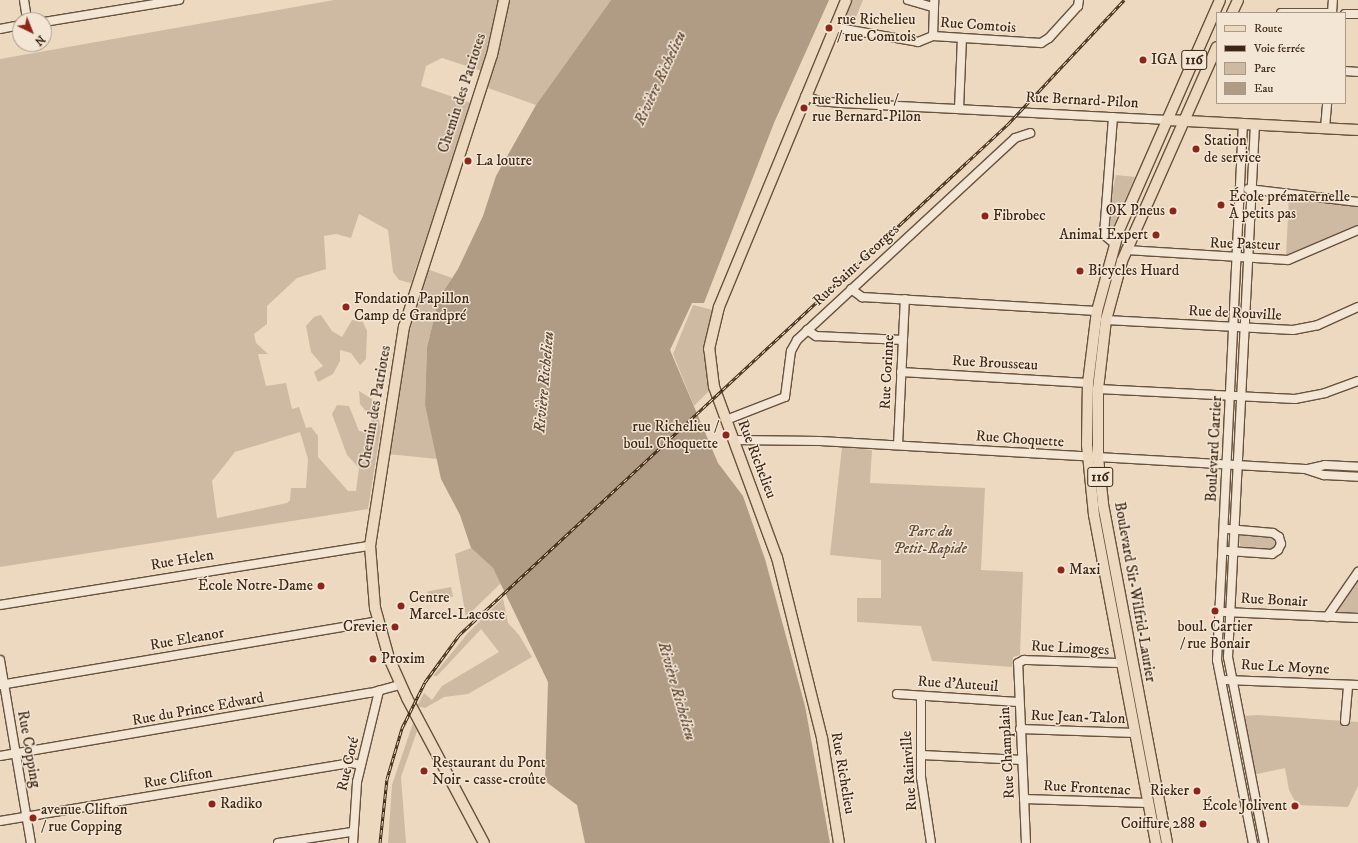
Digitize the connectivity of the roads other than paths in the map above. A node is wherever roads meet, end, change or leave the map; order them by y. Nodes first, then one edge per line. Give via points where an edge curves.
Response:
1 (24, 0) edge
2 (179, 0) edge
3 (504, 0) edge
4 (846, 0) edge
5 (908, 0) edge
6 (1079, 0) edge
7 (1220, 0) edge
8 (1238, 0) edge
9 (1332, 0) edge
10 (933, 3) edge
11 (26, 12) edge
12 (1232, 12) edge
13 (1284, 12) edge
14 (1310, 12) edge
15 (1331, 12) edge
16 (1346, 14) edge
17 (1358, 14) edge
18 (52, 21) edge
19 (12, 27) edge
20 (833, 27) junction
21 (0, 29) edge
22 (933, 36) junction
23 (962, 38) junction
24 (1216, 49) edge
25 (1346, 71) edge
26 (1358, 72) edge
27 (804, 96) junction
28 (1326, 104) edge
29 (959, 109) junction
30 (1113, 117) junction
31 (1168, 120) junction
32 (1184, 120) junction
33 (1243, 123) junction
34 (1255, 124) junction
35 (1325, 128) junction
36 (1358, 130) edge
37 (1030, 133) dead end
38 (1241, 188) junction
39 (1252, 189) junction
40 (1358, 202) edge
41 (1358, 230) edge
42 (1115, 244) junction
43 (1126, 250) junction
44 (1238, 258) junction
45 (1248, 258) junction
46 (851, 288) junction
47 (905, 299) junction
48 (1358, 307) edge
49 (1097, 310) junction
50 (1106, 320) junction
51 (1234, 327) junction
52 (1246, 328) junction
53 (807, 330) junction
54 (903, 340) junction
55 (901, 372) junction
56 (1358, 382) edge
57 (1088, 383) junction
58 (1098, 389) junction
59 (1230, 396) junction
60 (1242, 396) junction
61 (726, 420) junction
62 (734, 440) junction
63 (898, 445) junction
64 (1093, 457) junction
65 (1227, 465) junction
66 (1237, 466) junction
67 (1358, 467) edge
68 (1305, 469) junction
69 (1358, 477) edge
70 (1224, 529) junction
71 (1234, 530) junction
72 (370, 546) junction
73 (1222, 550) junction
74 (1232, 551) junction
75 (1358, 572) edge
76 (0, 605) edge
77 (1220, 611) junction
78 (1230, 612) junction
79 (1327, 617) junction
80 (1358, 618) edge
81 (378, 621) junction
82 (0, 660) edge
83 (1018, 662) joint
84 (1122, 664) junction
85 (1230, 679) junction
86 (1220, 680) junction
87 (1348, 684) junction
88 (2, 685) edge
89 (400, 685) junction
90 (1358, 685) edge
91 (379, 691) junction
92 (897, 694) dead end
93 (921, 696) junction
94 (1018, 702) junction
95 (1346, 721) dead end
96 (1020, 729) junction
97 (1135, 733) junction
98 (16, 753) junction
99 (922, 755) junction
100 (0, 756) edge
101 (1022, 760) junction
102 (361, 765) junction
103 (1248, 772) junction
104 (1238, 774) junction
105 (1024, 799) junction
106 (1148, 803) junction
107 (26, 817) junction
108 (0, 821) edge
109 (352, 832) junction
110 (31, 843) edge
111 (278, 843) edge
112 (353, 843) edge
113 (484, 843) edge
114 (839, 843) edge
115 (931, 843) edge
116 (1026, 843) edge
117 (1156, 843) edge
118 (1167, 843) edge
119 (1253, 843) edge
120 (1264, 843) edge

1 - 11 street
2 - 18 street
3 - 72 main road, Chemin des Patriotes via 492,55 406,322 389,410
4 - 20 main road, Rue Richelieu
5 - 10 street
6 - 23 street, Rue Comtois via 1078,6 1043,43
7 - 31 main road, 116
8 - 12 main road
9 - 15 street
10 - 22 street
13 - 14 street
16 - 17 street
19 - 21 street
20 - 22 street, Rue Comtois via 914,41
20 - 27 main road, Rue Richelieu
22 - 23 street, Rue Comtois
23 - 29 street
24 - 32 main road, 116
25 - 26 street
27 - 29 street, Rue Bernard-Pilon via 820,101
27 - 61 main road, Rue Richelieu via 713,325 710,373
28 - 35 street
29 - 30 street, Rue Bernard-Pilon
30 - 31 street, Rue Bernard-Pilon
30 - 42 street via 1104,235
31 - 32 main road, Rue Bernard-Pilon
31 - 42 main road, Boulevard Sir-Wilfrid-Laurier / 116
32 - 33 main road, Rue Bernard-Pilon
32 - 43 main road, Boulevard Sir-Wilfrid-Laurier / 116
33 - 34 main road, Rue Bernard-Pilon
33 - 38 street, Boulevard Cartier
34 - 35 main road, Rue Bernard-Pilon
34 - 39 street, Boulevard Cartier
35 - 36 main road, Rue Bernard-Pilon
37 - 46 street, Rue Saint-Georges via 1015,138
38 - 39 street
38 - 44 street, Boulevard Cartier
39 - 40 street
39 - 45 street, Boulevard Cartier
41 - 45 street, Rue Pasteur via 1297,258
42 - 49 main road, Boulevard Sir-Wilfrid-Laurier / 116
43 - 44 street, Rue Pasteur
43 - 50 main road, Boulevard Sir-Wilfrid-Laurier / 116
44 - 45 street, Rue Pasteur
44 - 51 street, Boulevard Cartier
45 - 52 street, Boulevard Cartier
46 - 47 street via 862,296
46 - 53 street, Rue Saint-Georges
47 - 49 street
47 - 54 street, Rue Corinne
48 - 52 street, Rue de Rouville via 1303,329
49 - 57 main road, Boulevard Sir-Wilfrid-Laurier / 116
50 - 51 street, Rue de Rouville
50 - 58 main road, Boulevard Sir-Wilfrid-Laurier / 116
51 - 52 street, Rue de Rouville
51 - 59 street, Boulevard Cartier
52 - 60 street, Boulevard Cartier
53 - 54 street via 816,336
53 - 61 street, Rue Saint-Georges via 792,348 786,398
54 - 55 street, Rue Corinne
55 - 57 street, Rue Brousseau
55 - 63 street, Rue Corinne
56 - 60 street via 1301,399
57 - 64 main road, Boulevard Sir-Wilfrid-Laurier / 116
58 - 59 street
58 - 64 main road, Boulevard Sir-Wilfrid-Laurier / 116
59 - 60 street
59 - 65 street, Boulevard Cartier
60 - 66 street, Boulevard Cartier
61 - 62 main road, Rue Richelieu
62 - 63 street, Rue Choquette via 758,438
62 - 114 main road, Rue Richelieu via 777,558 822,738
63 - 64 street, Rue Choquette
64 - 65 street, Rue Choquette
64 - 84 main road, Boulevard Sir-Wilfrid-Laurier / 116 via 1094,514
64 - 118 main road, Boulevard Sir-Wilfrid-Laurier / 116
65 - 66 street, Rue Choquette
65 - 70 street, Boulevard Cartier
66 - 68 street, Rue Choquette
66 - 71 street, Boulevard Cartier
67 - 68 street, Rue Choquette via 1325,465
68 - 69 street, Rue Choquette via 1324,475
70 - 71 street
70 - 73 street, Boulevard Cartier
71 - 74 street, Boulevard Cartier
71 - 74 street via 1273,533 1279,537 1282,544 1272,554
72 - 76 street, Rue Helen
72 - 81 main road, Chemin des Patriotes
73 - 74 street
73 - 77 street, Boulevard Cartier
74 - 78 street, Boulevard Cartier
75 - 79 street, Rue Bonair
77 - 78 street, Rue Bonair
77 - 86 street, Boulevard Cartier via 1217,660
78 - 79 street, Rue Bonair
78 - 85 street, Boulevard Cartier
79 - 80 street, Rue Bonair
81 - 88 street, Rue Eleanor
81 - 89 main road, Chemin des Patriotes
82 - 88 street, Rue Copping
83 - 84 street, Rue Limoges via 1024,660
83 - 94 street, Rue Champlain
84 - 97 main road, Boulevard Sir-Wilfrid-Laurier / 116
85 - 86 street, Rue Le Moyne
85 - 87 street, Rue Le Moyne
85 - 103 street, Boulevard Cartier
86 - 104 street, Boulevard Cartier
87 - 90 street, Rue Le Moyne
87 - 95 street, Rue Le Moyne
88 - 98 street, Rue Copping
89 - 91 street, Rue du Prince Edward
89 - 113 main road, Chemin des Patriotes
91 - 98 street, Rue du Prince Edward
91 - 102 street, Rue Coté
92 - 93 street, Rue d'Auteuil
93 - 94 street, Rue d'Auteuil
93 - 99 street, Rue Rainville via 919,746
94 - 96 street, Rue Champlain
96 - 97 street, Rue Jean-Talon
96 - 101 street, Rue Champlain
97 - 106 main road, Boulevard Sir-Wilfrid-Laurier / 116
98 - 100 street, Rue du Prince Edward
98 - 107 street, Rue Copping
99 - 101 street
99 - 115 street, Rue Rainville via 921,777
101 - 105 street, Rue Champlain
102 - 107 street, Rue Clifton via 351,763
102 - 109 street, Rue Coté
103 - 104 street
103 - 120 street, Boulevard Cartier
104 - 119 street, Boulevard Cartier
105 - 106 street, Rue Frontenac
105 - 116 street, Rue Champlain
106 - 117 main road, Boulevard Sir-Wilfrid-Laurier / 116
107 - 108 street, Rue Clifton
107 - 110 street, Rue Copping
109 - 111 street
109 - 112 street, Rue Coté

